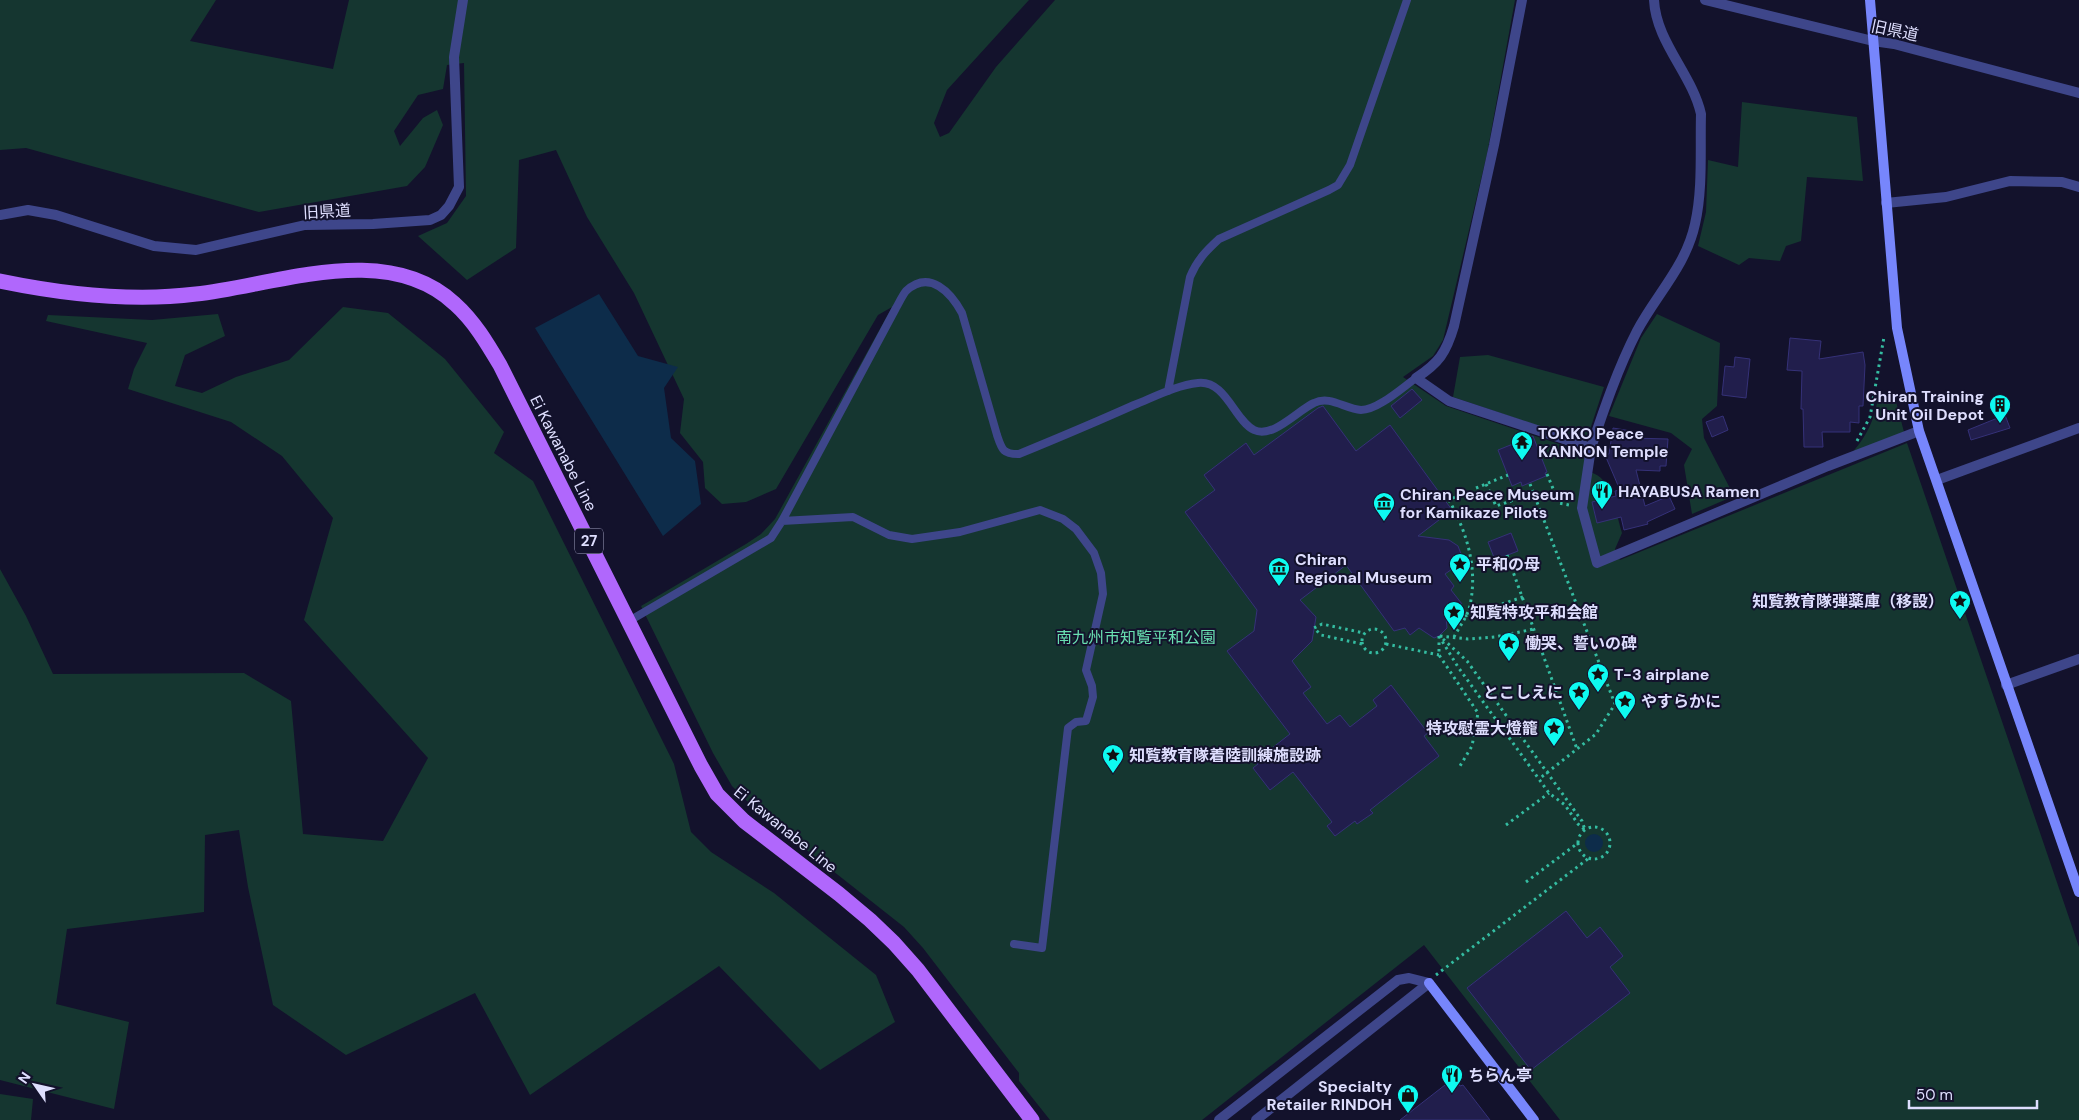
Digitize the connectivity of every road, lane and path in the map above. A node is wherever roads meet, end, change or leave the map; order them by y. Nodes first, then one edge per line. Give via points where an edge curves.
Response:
1 (463, 0) edge
2 (1407, 0) edge
3 (1522, 0) edge
4 (1654, 0) edge
5 (1705, 0) edge
6 (1870, 0) edge
7 (1873, 41) junction
8 (2079, 92) edge
9 (2079, 187) edge
10 (1886, 203) junction
11 (0, 215) edge
12 (0, 281) edge
13 (1895, 309) junction
14 (1416, 378) junction
15 (1168, 391) junction
16 (2079, 428) edge
17 (1919, 431) junction
18 (1857, 441) dead end
19 (1591, 448) junction
20 (1548, 474) dead end
21 (1508, 475) dead end
22 (1937, 480) junction
23 (1486, 484) junction
24 (1530, 484) dead end
25 (1477, 488) dead end
26 (1464, 493) dead end
27 (1539, 508) junction
28 (1582, 508) junction
29 (782, 521) junction
30 (1506, 555) dead end
31 (1523, 597) junction
32 (1465, 616) junction
33 (629, 621) junction
34 (1534, 629) junction
35 (1364, 633) junction
36 (1439, 636) junction
37 (1454, 637) junction
38 (1362, 644) junction
39 (1386, 644) junction
40 (1439, 655) junction
41 (2079, 659) edge
42 (2006, 685) junction
43 (1576, 749) junction
44 (1460, 766) dead end
45 (1547, 772) junction
46 (1538, 779) junction
47 (1549, 793) junction
48 (1506, 825) dead end
49 (1585, 830) junction
50 (1578, 843) junction
51 (1589, 858) junction
52 (1526, 882) dead end
53 (2079, 892) edge
54 (1014, 944) dead end
55 (1429, 983) junction
56 (1032, 1120) edge
57 (1219, 1120) edge
58 (1256, 1120) edge
59 (1534, 1120) edge

1 - 11 street, 旧県道 via 454,57 458,187 441,215 430,220 305,225 196,250 154,246 56,215 28,210
2 - 15 lane via 1350,165 1338,185 1219,240 1196,263 1190,277
3 - 14 street via 1454,326 1448,346 1439,360
4 - 19 street via 1663,34 1698,100 1701,114 1695,226 1676,272 1638,330 1608,397
5 - 7 street, 旧県道
6 - 7 street
7 - 8 street, 旧県道
7 - 10 street
9 - 10 street via 2062,182 2010,181 1946,197
10 - 13 street
12 - 33 main road, Ei Kawanabe Line / 27 via 86,294 140,297 195,295 353,270 372,269 421,280 455,303 491,349
13 - 17 street
13 - 18 path via 1885,332 1870,417
14 - 15 lane via 1369,409 1360,410 1324,400 1314,402 1278,427 1263,431 1246,424 1226,397 1206,384
14 - 19 street via 1449,401
15 - 29 lane via 1019,454 1010,454 1002,449 997,435 962,313 954,297 934,284 918,285 906,292 896,308
16 - 22 street
17 - 22 street
17 - 28 street via 1597,563
19 - 28 street
20 - 28 path via 1559,503
21 - 23 path
22 - 42 street
23 - 25 path
23 - 27 path via 1496,506 1511,501 1519,515
24 - 27 path
26 - 32 path via 1449,500 1458,516 1472,560 1474,575 1470,607
27 - 43 path via 1615,704 1596,734
29 - 33 lane via 771,538
29 - 54 lane via 853,517 890,536 912,539 960,532 1040,510 1063,519 1076,529 1094,553 1101,573 1103,594 1086,670 1093,698 1086,721 1076,722 1068,728 1042,948
30 - 31 path
31 - 32 path
31 - 34 path
32 - 37 path
33 - 56 main road, Ei Kawanabe Line / 27 via 717,794 744,821 839,894 894,943
34 - 37 path via 1495,637
34 - 43 path
35 - 38 path
35 - 38 path via 1322,624 1314,628 1321,635
35 - 39 path via 1371,628 1379,629 1385,635
36 - 37 path
36 - 40 path
36 - 45 path via 1467,661
36 - 46 path
38 - 39 path via 1366,651 1374,653
39 - 40 path
40 - 44 path via 1478,713 1472,746
41 - 42 street
42 - 53 street
43 - 45 path
45 - 46 path
45 - 49 path
46 - 47 path
47 - 48 path
47 - 49 path via 1565,804
49 - 50 path
49 - 51 path via 1600,829 1610,841 1604,856
50 - 51 path via 1581,852
50 - 52 path
51 - 55 path via 1440,971
55 - 57 street via 1409,978 1398,980
55 - 58 street
55 - 59 street

